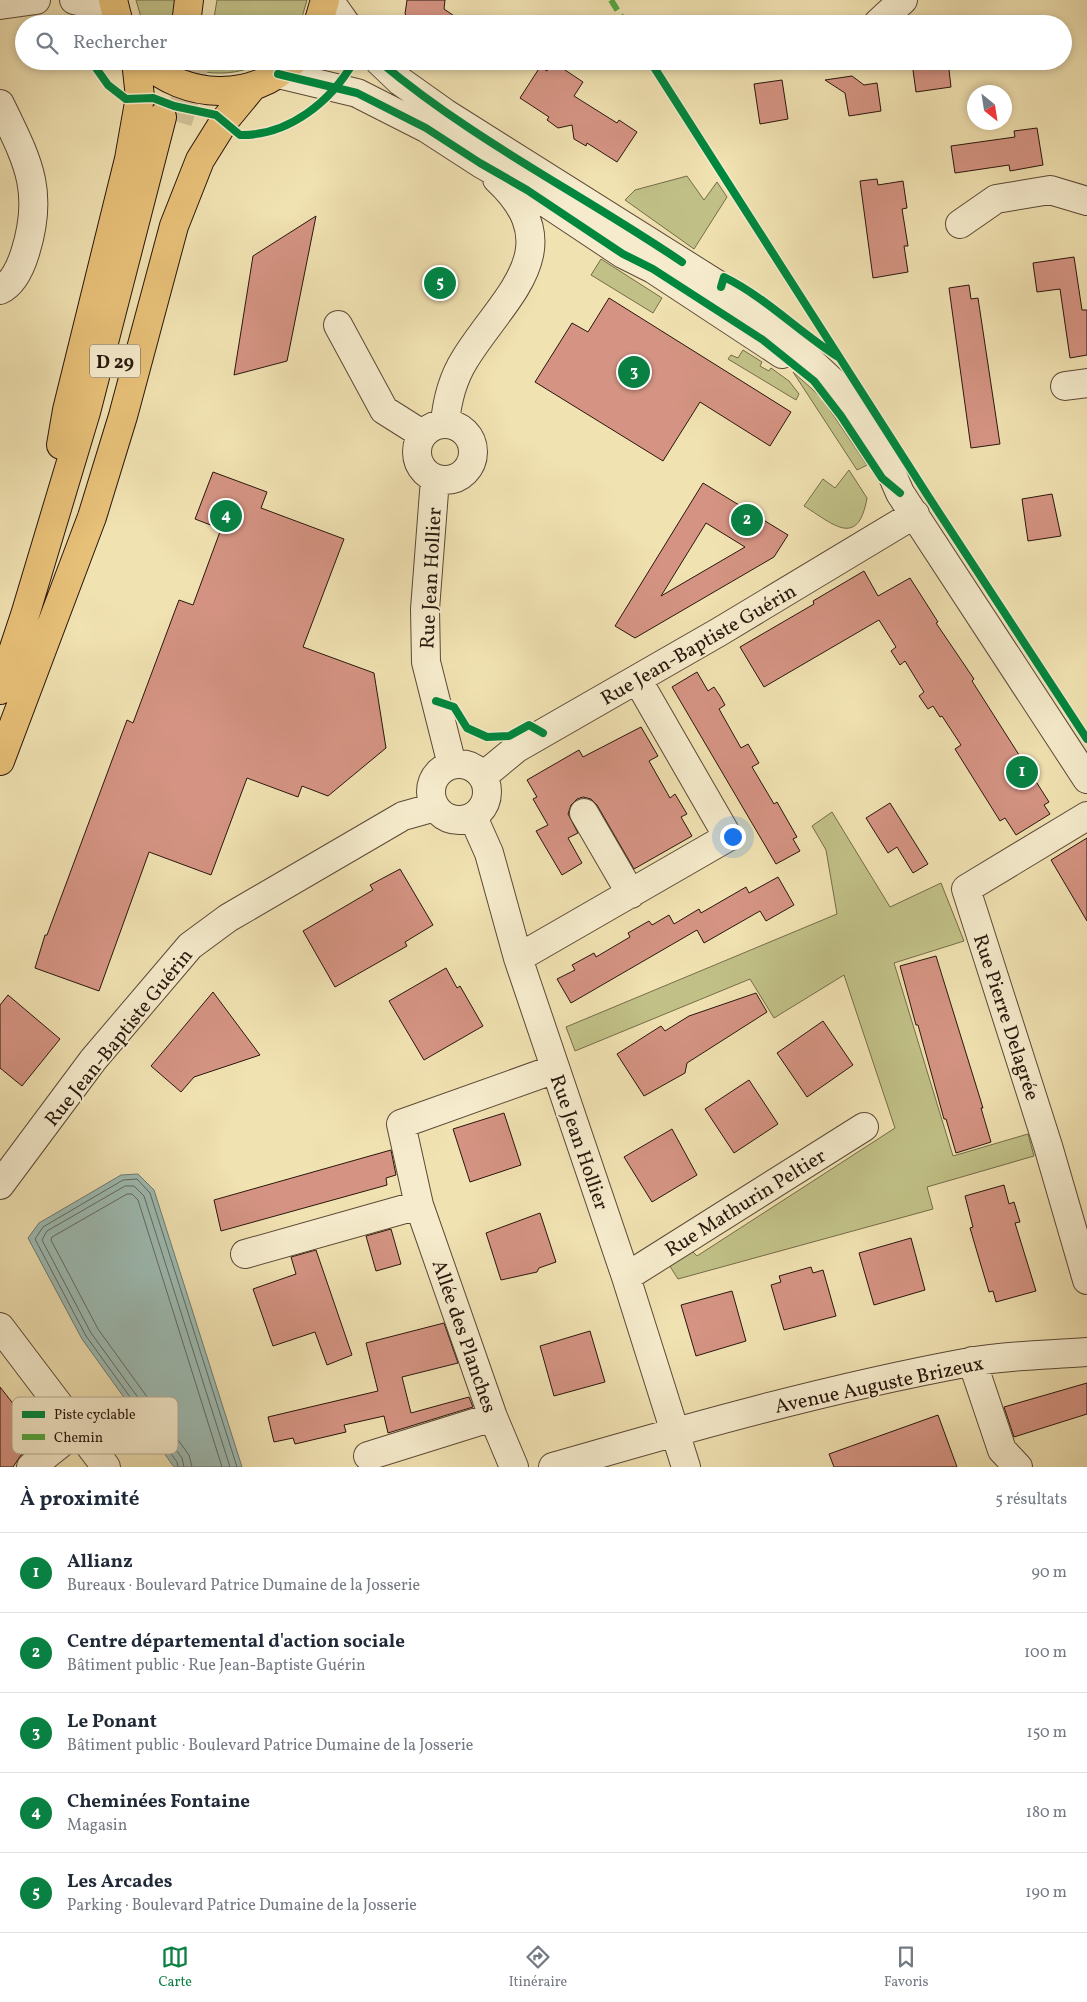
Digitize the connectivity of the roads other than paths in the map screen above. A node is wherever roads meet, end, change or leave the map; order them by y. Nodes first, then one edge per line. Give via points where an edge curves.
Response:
1 (36, 0) edge
2 (74, 0) edge
3 (189, 0) edge
4 (204, 0) edge
5 (325, 0) edge
6 (329, 0) edge
7 (903, 0) edge
8 (0, 5) edge
9 (116, 13) edge
10 (187, 15) edge
11 (202, 15) edge
12 (321, 15) edge
13 (340, 15) edge
14 (887, 15) edge
15 (137, 70) edge
16 (156, 70) edge
17 (282, 70) edge
18 (292, 70) edge
19 (388, 70) edge
20 (253, 86) junction
21 (0, 104) edge
22 (480, 163) junction
23 (1087, 201) edge
24 (960, 224) dead end
25 (2, 289) edge
26 (338, 325) dead end
27 (434, 429) junction
28 (435, 479) junction
29 (908, 504) junction
30 (46, 545) junction
31 (58, 602) junction
32 (637, 679) junction
33 (0, 690) edge
34 (0, 761) edge
35 (452, 765) junction
36 (483, 776) junction
37 (1087, 779) edge
38 (435, 807) junction
39 (584, 814) dead end
40 (1087, 816) edge
41 (473, 817) junction
42 (631, 894) junction
43 (518, 958) junction
44 (555, 1069) junction
45 (864, 1127) dead end
46 (0, 1184) edge
47 (419, 1205) junction
48 (245, 1254) dead end
49 (626, 1277) junction
50 (1087, 1280) edge
51 (0, 1327) edge
52 (1087, 1352) edge
53 (972, 1362) junction
54 (54, 1397) edge
55 (493, 1418) junction
56 (674, 1432) junction
57 (47, 1454) edge
58 (97, 1454) edge
59 (368, 1456) dead end
60 (31, 1467) edge
61 (106, 1467) edge
62 (514, 1467) edge
63 (553, 1467) edge
64 (686, 1467) edge
65 (1018, 1467) edge

1 - 8 street
2 - 9 street
3 - 10 main road
4 - 11 main road
5 - 12 main road
6 - 13 street
7 - 14 street
15 - 30 main road via 140,97 129,159 66,410
16 - 20 main road via 168,79 199,90 221,92
17 - 20 main road
18 - 22 street via 357,93 426,128
19 - 29 street via 446,113 596,206 760,314 838,386 886,458
20 - 31 main road via 225,120 204,153 177,218 92,518
21 - 25 street via 28,163 34,196 32,230 20,268
22 - 27 street via 518,202 527,221 530,252 527,266 514,291 464,360
22 - 29 street via 519,184 623,254 653,269 763,340 800,368 828,397 882,478
23 - 24 street via 1050,190 996,199
26 - 27 street via 384,410
27 - 28 street via 417,446 418,460 424,471
27 - 28 street via 457,426 466,432 472,443 473,459 465,472 451,480
28 - 35 street, Rue Jean Hollier via 425,609 426,662
29 - 32 street, Rue Jean-Baptiste Guérin
29 - 37 street
30 - 31 main road, D 29 via 170,119
30 - 33 main road, D 29
31 - 34 main road, D 29
32 - 36 street, Rue Jean-Baptiste Guérin via 517,748
32 - 42 street via 728,837
35 - 36 street via 469,766
35 - 38 street via 433,781 431,794
36 - 41 street via 488,791 484,806
38 - 41 street via 445,817 459,820
38 - 46 street, Rue Jean-Baptiste Guérin via 403,816 228,918 190,946 93,1060
39 - 42 street
40 - 50 street, Rue Pierre Delagrée via 966,889
41 - 43 street, Rue Jean Hollier via 489,853
42 - 43 street
43 - 44 street, Rue Jean Hollier
44 - 47 street, Allée des Planches via 401,1124
44 - 49 street, Rue Jean Hollier
45 - 49 street, Rue Mathurin Peltier
47 - 48 street
47 - 55 street, Allée des Planches
49 - 56 street, Rue Jean Hollier
51 - 54 street
52 - 53 street, Avenue Auguste Brizeux
53 - 56 street, Avenue Auguste Brizeux via 884,1378
53 - 65 street via 1002,1450
55 - 59 street
55 - 62 street, Allée des Planches
56 - 63 street
56 - 64 street, Rue Jean Hollier
57 - 60 street
58 - 61 street

